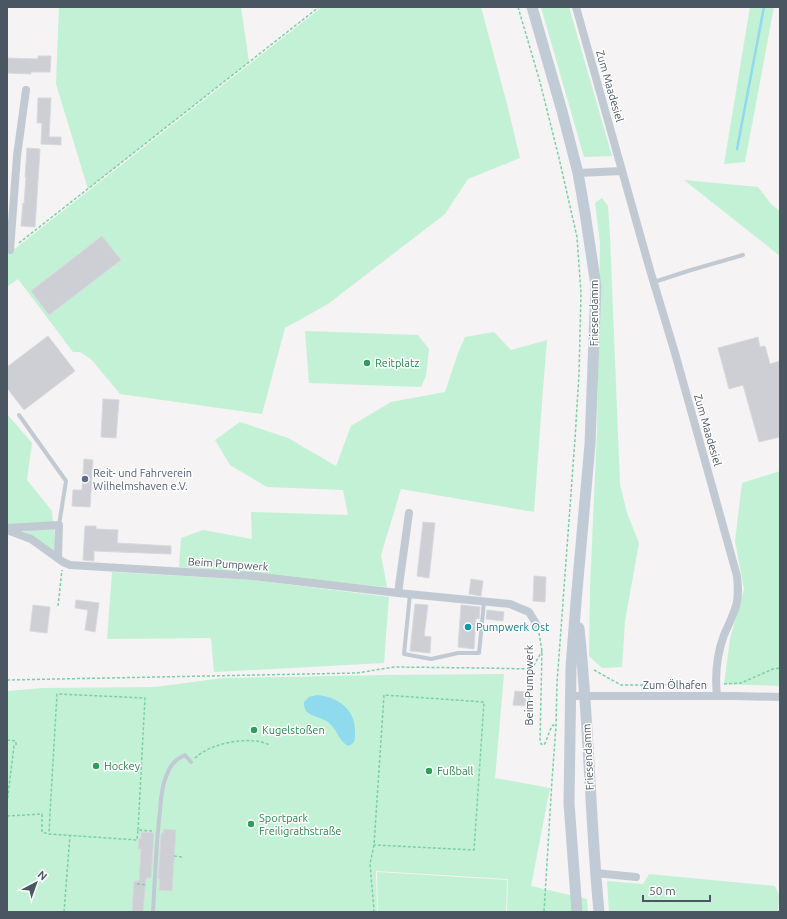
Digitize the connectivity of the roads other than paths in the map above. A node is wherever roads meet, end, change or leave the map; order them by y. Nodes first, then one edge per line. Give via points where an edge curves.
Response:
1 (532, 7) edge
2 (576, 7) edge
3 (26, 90) dead end
4 (7, 156) edge
5 (17, 156) junction
6 (622, 171) junction
7 (578, 173) junction
8 (10, 250) road end
9 (743, 255) dead end
10 (654, 282) junction
11 (19, 415) dead end
12 (409, 513) dead end
13 (59, 525) junction
14 (7, 529) edge
15 (60, 560) junction
16 (398, 593) junction
17 (410, 594) junction
18 (484, 602) junction
19 (576, 602) junction
20 (537, 625) road end
21 (570, 696) junction
22 (585, 696) junction
23 (717, 696) junction
24 (780, 697) edge
25 (191, 762) road end
26 (595, 873) junction
27 (636, 877) dead end
28 (153, 912) edge
29 (577, 912) edge
30 (599, 912) edge

1 - 7 main road, Friesendamm
2 - 6 street, Zum Maadesiel
3 - 5 street
4 - 5 street
5 - 8 street
6 - 7 street
6 - 10 street, Zum Maadesiel
7 - 19 main road, Friesendamm via 596,286 590,444
9 - 10 lane
10 - 23 street, Zum Maadesiel via 737,576 736,606 719,653
11 - 13 lane via 66,481
12 - 16 street
13 - 14 street, Beim Pumpwerk
13 - 15 street
14 - 15 street, Beim Pumpwerk via 31,539
15 - 16 street, Beim Pumpwerk via 70,565 253,576
16 - 17 street, Beim Pumpwerk
17 - 18 street, Beim Pumpwerk
17 - 18 lane via 404,654 431,658 458,653 480,653
18 - 20 street, Beim Pumpwerk via 510,604 529,612
19 - 21 main road, Friesendamm
19 - 22 main road, Friesendamm
21 - 22 street, Zum Ölhafen
21 - 29 main road, Friesendamm via 569,803
22 - 23 street, Zum Ölhafen
22 - 26 main road, Friesendamm
23 - 24 street, Zum Ölhafen
25 - 28 lane via 185,755 179,757 164,780
26 - 27 street
26 - 30 main road, Friesendamm

